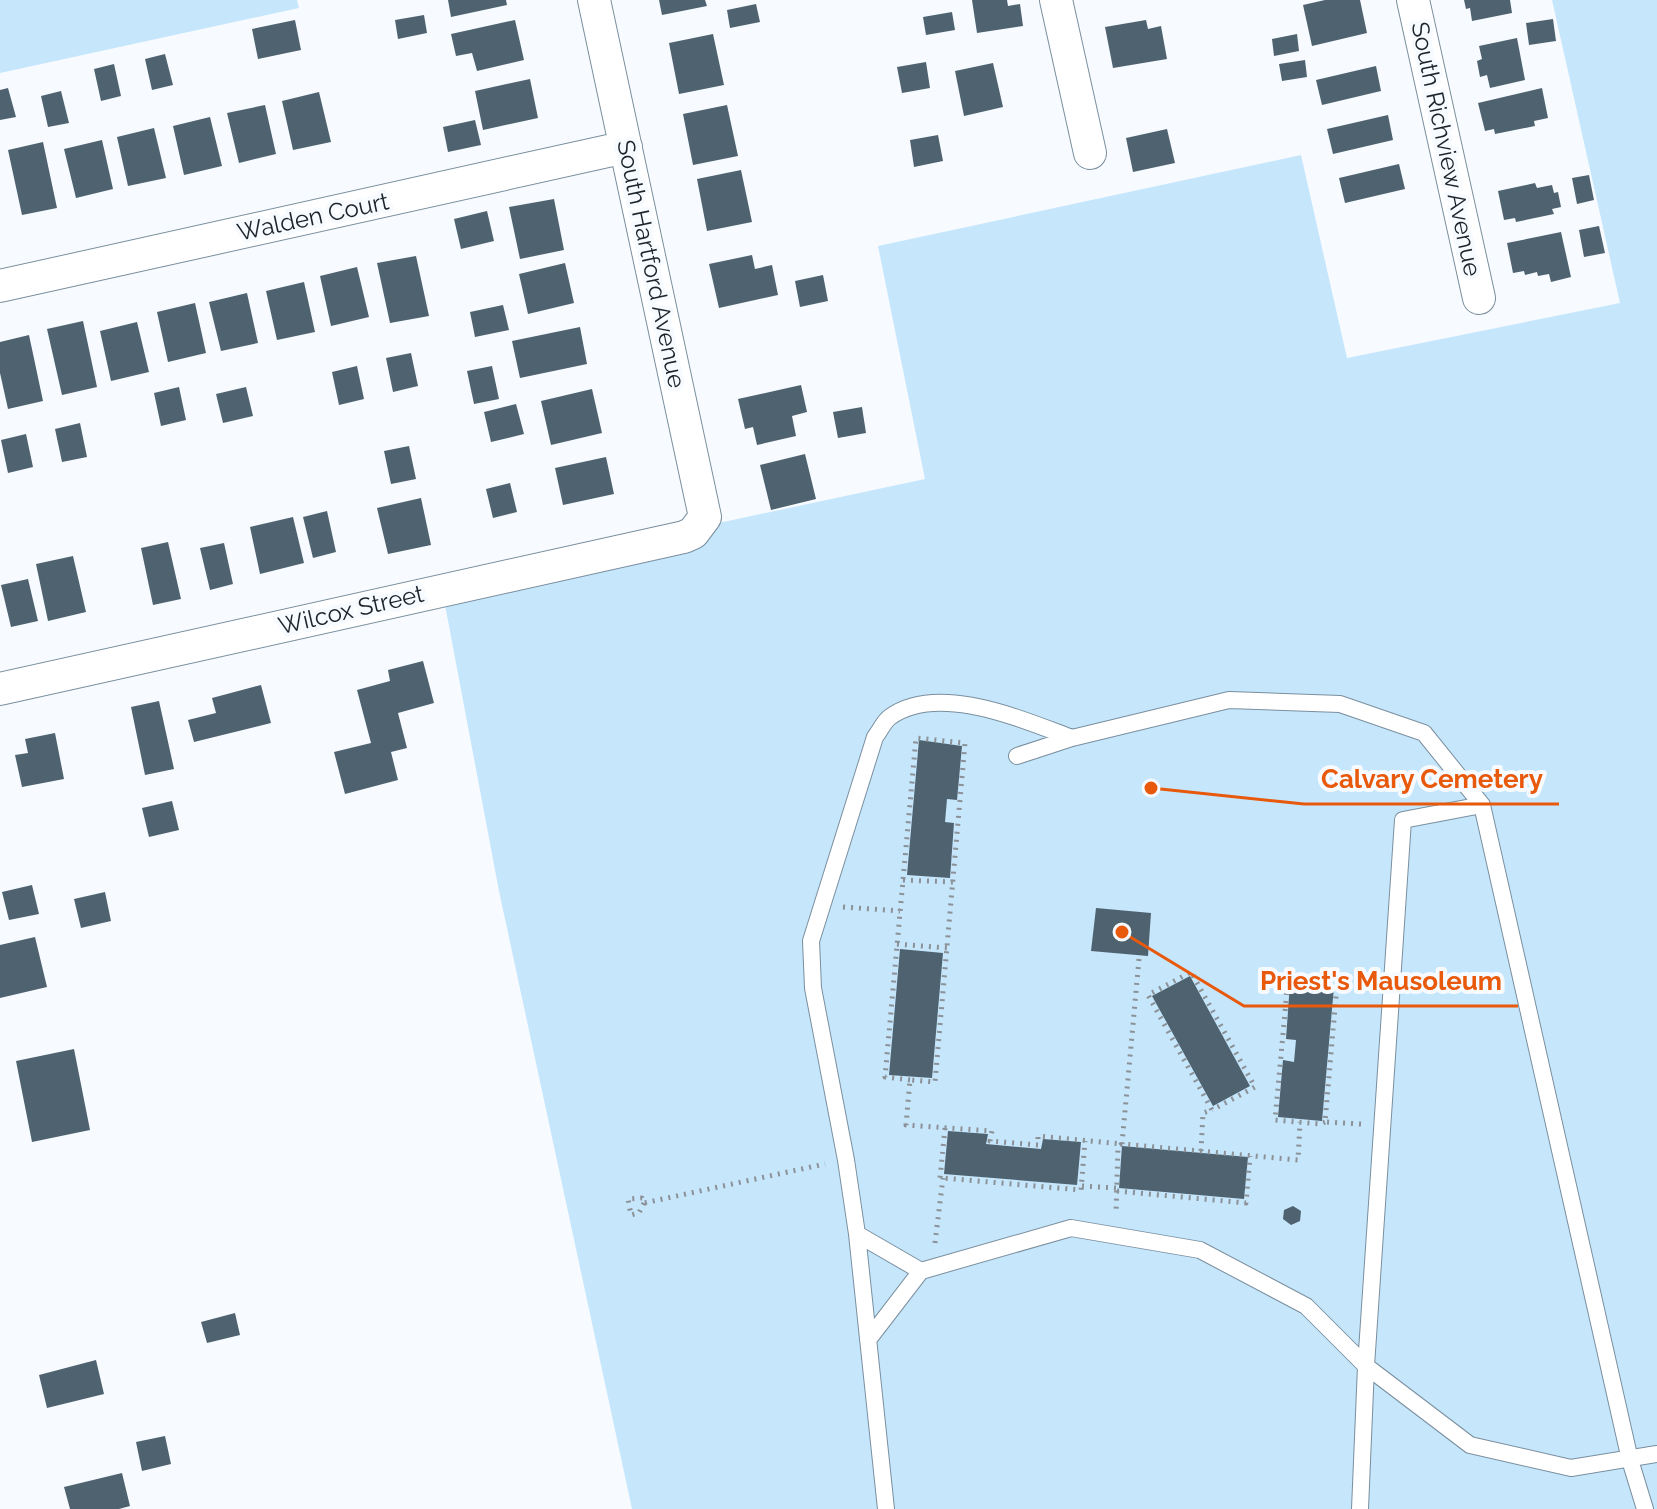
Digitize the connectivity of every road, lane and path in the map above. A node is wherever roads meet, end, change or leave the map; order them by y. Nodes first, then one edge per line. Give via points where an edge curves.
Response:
1 (594, 0) edge
2 (1056, 0) edge
3 (1413, 0) edge
4 (626, 147) junction
5 (1090, 153) dead end
6 (0, 286) edge
7 (1479, 298) dead end
8 (700, 527) joint
9 (0, 689) edge
10 (1072, 738) junction
11 (1017, 756) dead end
12 (1482, 805) junction
13 (903, 880) junction
14 (953, 882) junction
15 (822, 905) junction
16 (900, 911) junction
17 (897, 944) junction
18 (947, 948) junction
19 (1139, 959) dead end
20 (1337, 985) junction
21 (1391, 989) junction
22 (910, 1080) junction
23 (1212, 1110) junction
24 (1300, 1122) junction
25 (1325, 1122) junction
26 (1382, 1126) junction
27 (945, 1128) junction
28 (1085, 1141) junction
29 (1122, 1144) junction
30 (1201, 1151) junction
31 (1250, 1156) junction
32 (846, 1160) junction
33 (943, 1178) junction
34 (1082, 1186) junction
35 (1117, 1190) junction
36 (644, 1203) dead end
37 (857, 1234) junction
38 (1114, 1235) junction
39 (927, 1269) junction
40 (868, 1340) junction
41 (1366, 1366) junction
42 (1657, 1454) edge
43 (1630, 1460) junction
44 (886, 1509) edge
45 (1360, 1509) edge
46 (1645, 1509) edge

1 - 4 street, South Hartford Avenue
2 - 5 street
3 - 7 street, South Richview Avenue
4 - 6 street, Walden Court
4 - 8 street, South Hartford Avenue via 705,517
8 - 9 street, Wilcox Street via 684,537
10 - 11 lane
10 - 12 lane via 1229,700 1340,704 1424,733
10 - 15 lane via 1001,712 939,702 889,718 875,737
12 - 21 lane via 1403,820
12 - 43 lane
13 - 14 path
13 - 14 path via 916,738 965,743
13 - 16 path
14 - 18 path
15 - 16 path
15 - 32 lane via 811,941 813,988
16 - 17 path
17 - 18 path
17 - 22 path via 885,1077
18 - 22 path via 935,1082
19 - 29 path
20 - 21 path
20 - 24 path via 1288,980 1275,1120
20 - 25 path
21 - 26 lane
22 - 27 path via 906,1125
23 - 23 path via 1148,995 1191,972 1255,1087
23 - 30 path via 1203,1113
24 - 25 path
24 - 31 path via 1298,1160
25 - 26 path
26 - 41 lane
27 - 28 path via 992,1131 990,1141 1038,1145 1038,1136
27 - 33 path
28 - 29 path
28 - 34 path
29 - 30 path
29 - 35 path
30 - 31 path
31 - 35 path via 1246,1203
32 - 36 path
32 - 37 lane
33 - 34 path via 1081,1190
33 - 39 path
34 - 35 path
35 - 38 path
37 - 39 lane
37 - 40 lane
38 - 39 lane via 1071,1228
38 - 41 lane via 1200,1250 1306,1306
39 - 40 lane
40 - 44 lane
41 - 43 lane via 1470,1445 1571,1468
41 - 45 lane
42 - 43 lane
43 - 46 lane

